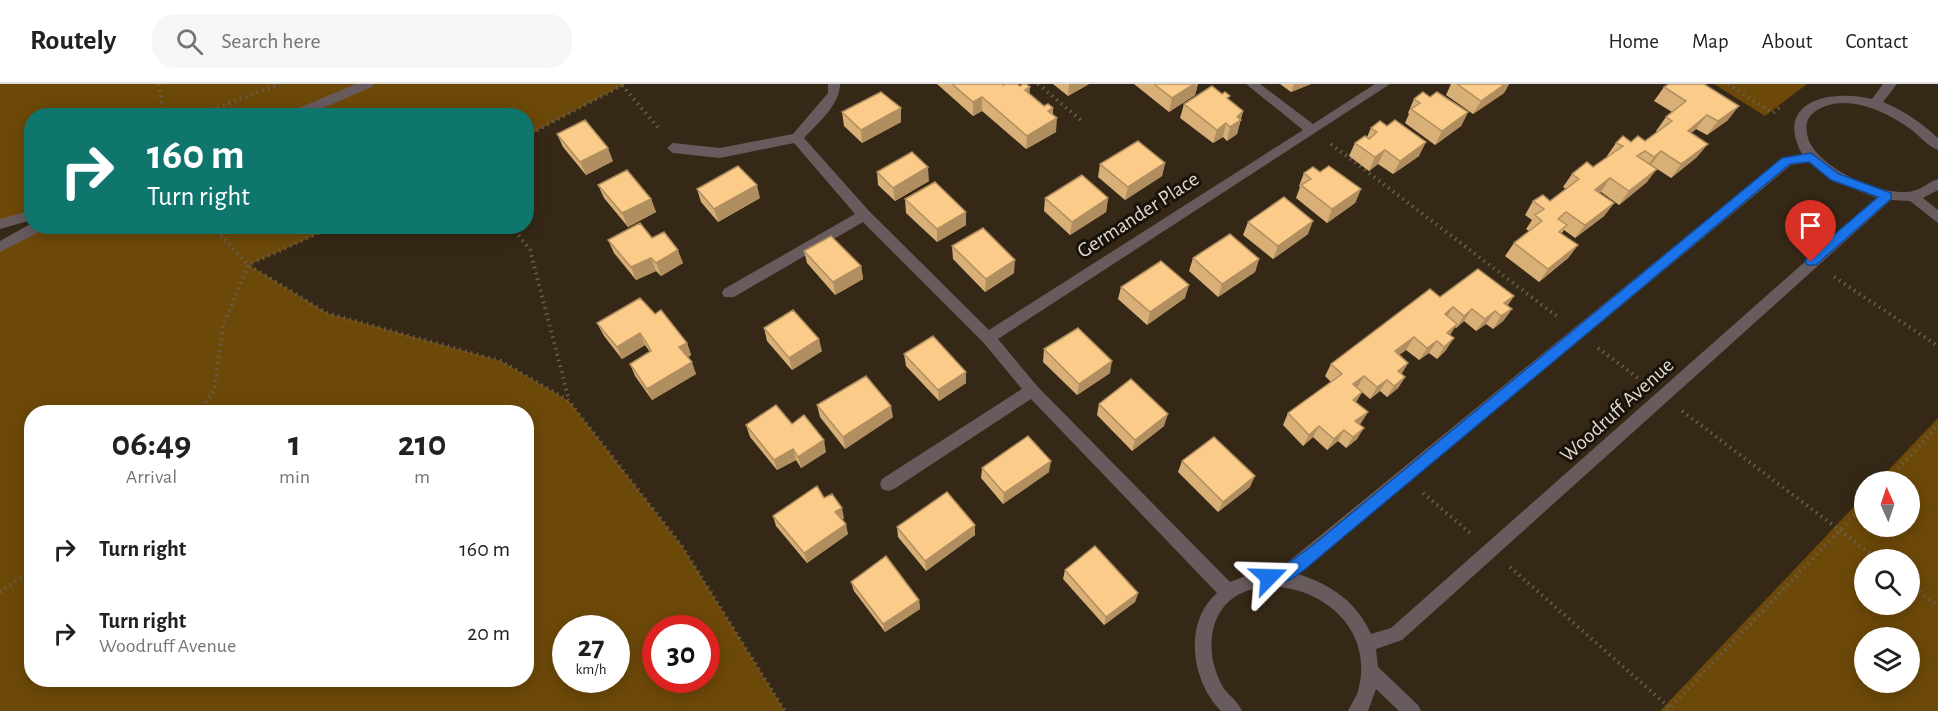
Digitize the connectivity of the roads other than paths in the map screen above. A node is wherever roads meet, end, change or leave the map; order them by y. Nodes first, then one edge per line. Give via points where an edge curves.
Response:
1 (368, 84) edge
2 (834, 84) edge
3 (1252, 84) edge
4 (1384, 84) edge
5 (1891, 84) edge
6 (1875, 105) junction
7 (310, 108) edge
8 (1311, 129) junction
9 (796, 138) junction
10 (1938, 144) edge
11 (673, 148) road end
12 (1811, 157) junction
13 (1938, 184) edge
14 (1887, 196) junction
15 (1913, 196) junction
16 (864, 215) junction
17 (24, 217) edge
18 (1938, 218) edge
19 (0, 224) edge
20 (24, 234) edge
21 (0, 248) edge
22 (729, 293) dead end
23 (988, 338) junction
24 (1032, 390) junction
25 (888, 484) dead end
26 (1283, 576) junction
27 (1228, 592) junction
28 (1367, 644) junction
29 (1371, 672) junction
30 (1233, 711) edge
31 (1357, 711) edge
32 (1412, 711) edge

1 - 7 street
2 - 9 street via 834,94
3 - 8 street
4 - 8 street, Germander Place
5 - 6 street
6 - 10 street via 1917,124
6 - 12 street via 1830,100 1811,108 1801,120 1801,138
8 - 23 street, Germander Place
9 - 11 street via 720,153
9 - 16 street
12 - 14 street via 1835,177
12 - 26 street via 1787,161
13 - 15 street
14 - 15 street
14 - 28 street, Woodruff Avenue via 1396,634
15 - 18 street
16 - 22 street
16 - 23 street
17 - 19 street
20 - 21 street
23 - 24 street
24 - 25 street
24 - 27 street
26 - 27 street via 1255,578
26 - 28 street via 1306,582 1332,596 1354,618
27 - 30 street via 1213,607 1203,635 1204,663 1216,691
28 - 29 street
29 - 31 street via 1363,704
29 - 32 street

